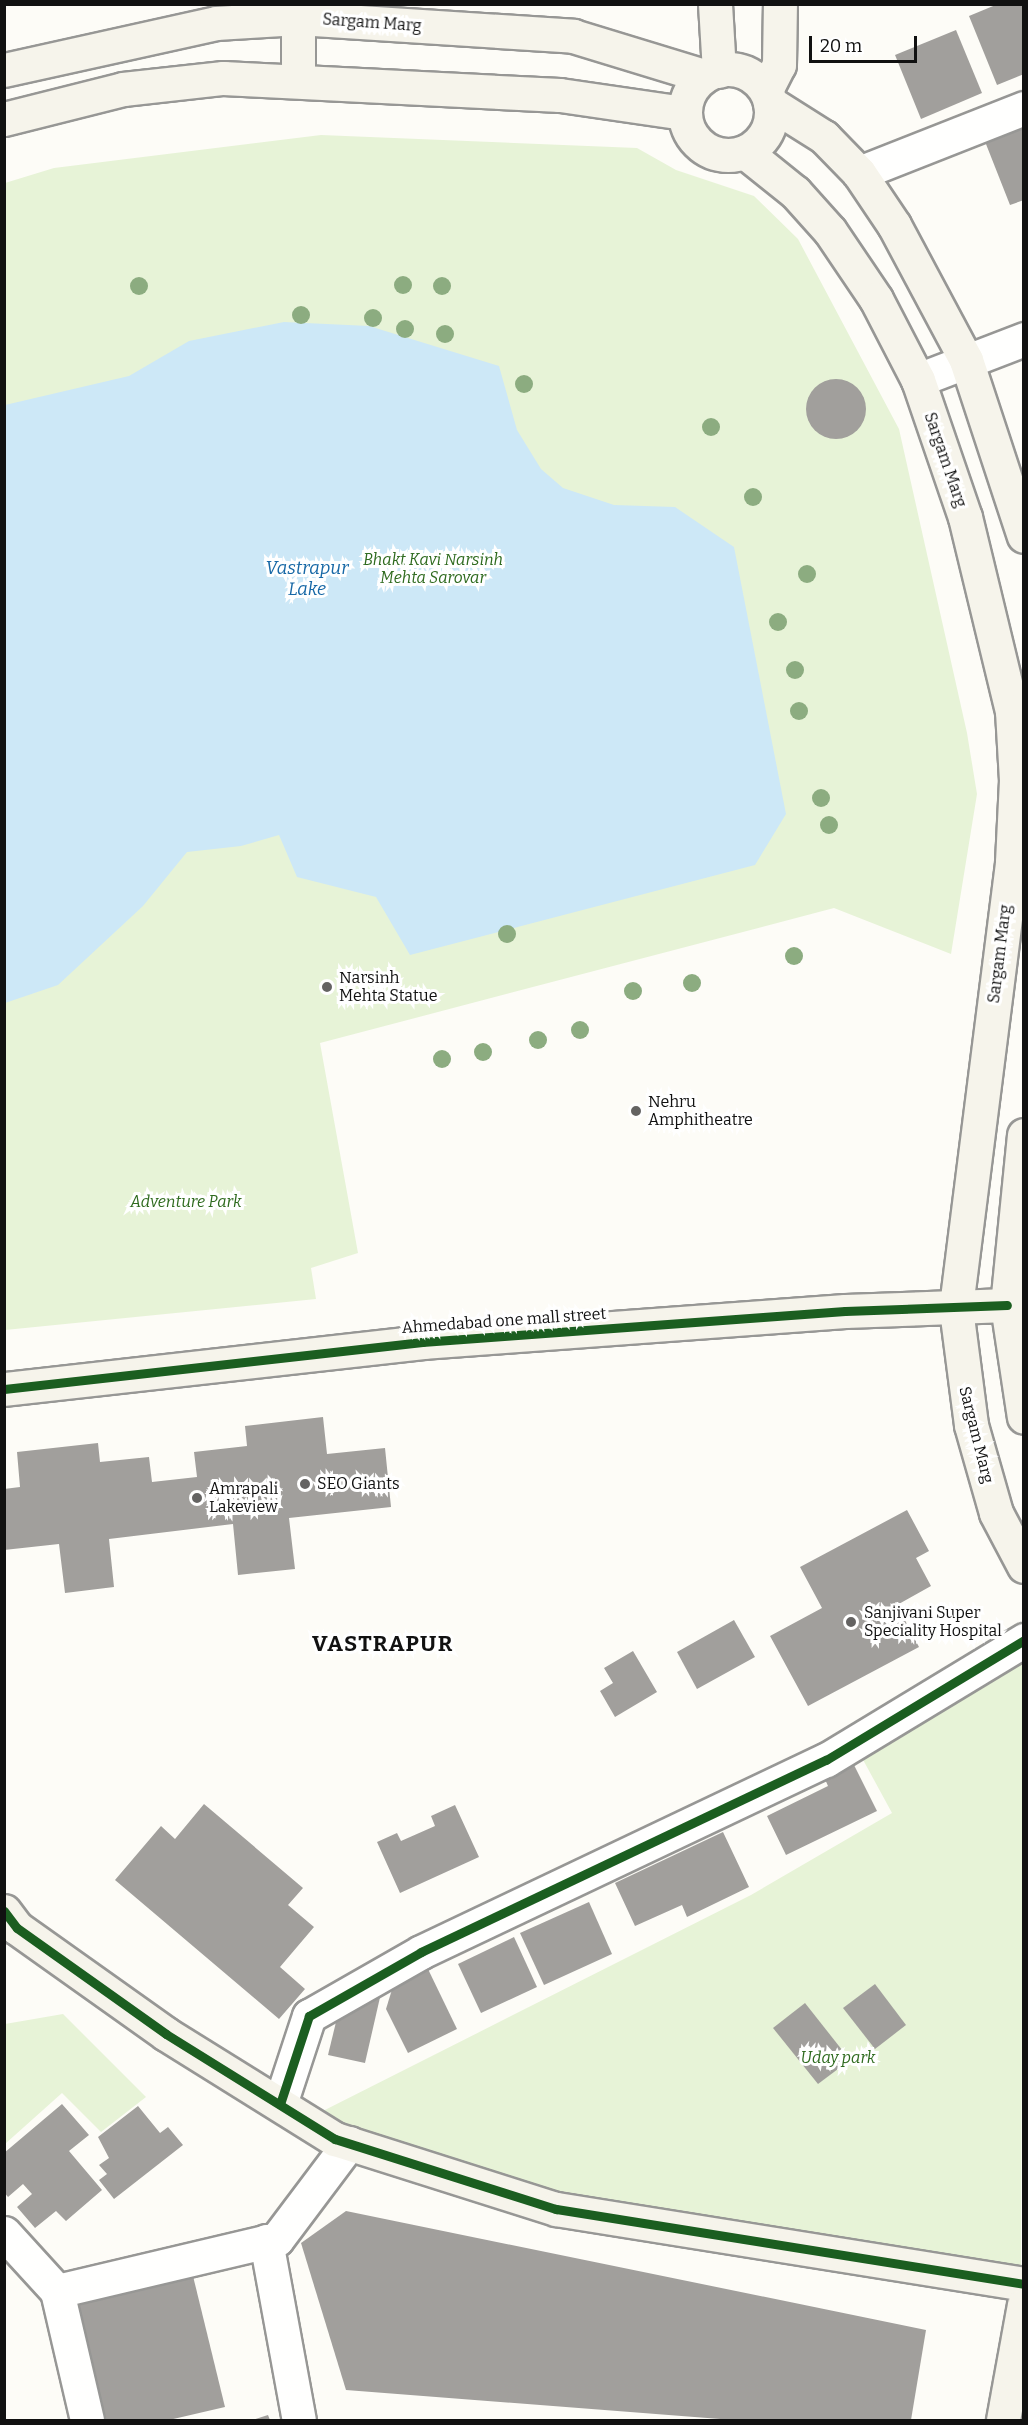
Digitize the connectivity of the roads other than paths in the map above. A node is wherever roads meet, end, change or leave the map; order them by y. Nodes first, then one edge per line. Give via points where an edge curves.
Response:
1 (715, 4) edge
2 (780, 4) edge
3 (215, 14) edge
4 (390, 14) edge
5 (298, 18) junction
6 (4, 70) edge
7 (711, 73) junction
8 (298, 78) junction
9 (768, 97) junction
10 (1023, 108) edge
11 (684, 113) junction
12 (4, 119) edge
13 (745, 152) junction
14 (859, 173) junction
15 (1023, 339) edge
16 (966, 360) junction
17 (918, 380) junction
18 (1023, 536) edge
19 (1023, 1135) edge
20 (1017, 1233) edge
21 (1007, 1305) junction
22 (956, 1309) junction
23 (4, 1389) edge
24 (1023, 1417) edge
25 (1023, 1566) edge
26 (1023, 1640) edge
27 (9, 1923) edge
28 (280, 2104) junction
29 (349, 2143) junction
30 (4, 2233) edge
31 (267, 2241) junction
32 (1023, 2284) edge
33 (57, 2291) junction
34 (1023, 2305) edge
35 (87, 2421) edge
36 (299, 2421) edge
37 (1003, 2421) edge

1 - 7 main road
2 - 9 main road via 778,65
3 - 5 main road, Sargam Marg
3 - 6 main road, Sargam Marg
4 - 5 main road, Sargam Marg
4 - 7 main road, Sargam Marg via 573,36
5 - 8 main road
7 - 9 main road via 745,73
7 - 11 main road
8 - 11 main road via 560,95
8 - 12 main road via 223,78 123,89
9 - 13 main road via 768,127
9 - 14 main road via 812,126
10 - 14 street
11 - 13 main road via 697,141 709,150
13 - 17 main road, Sargam Marg via 795,192 830,231 876,299
14 - 16 main road via 894,225
15 - 16 street
16 - 17 street
16 - 18 main road
17 - 22 main road, Sargam Marg via 993,617 1012,711 1016,780 1012,863
19 - 20 main road
20 - 21 main road
21 - 22 main road, Ahmedabad one mall street
21 - 24 main road
22 - 23 main road, Ahmedabad one mall street via 845,1311 422,1342
22 - 25 main road, Sargam Marg via 971,1425 996,1513
26 - 28 street via 826,1760 421,1952 309,2016
27 - 28 main road via 166,2034
28 - 29 main road
29 - 31 street via 277,2239
29 - 32 main road via 556,2209
30 - 33 street
31 - 33 street
31 - 36 street
33 - 35 street
34 - 37 main road

